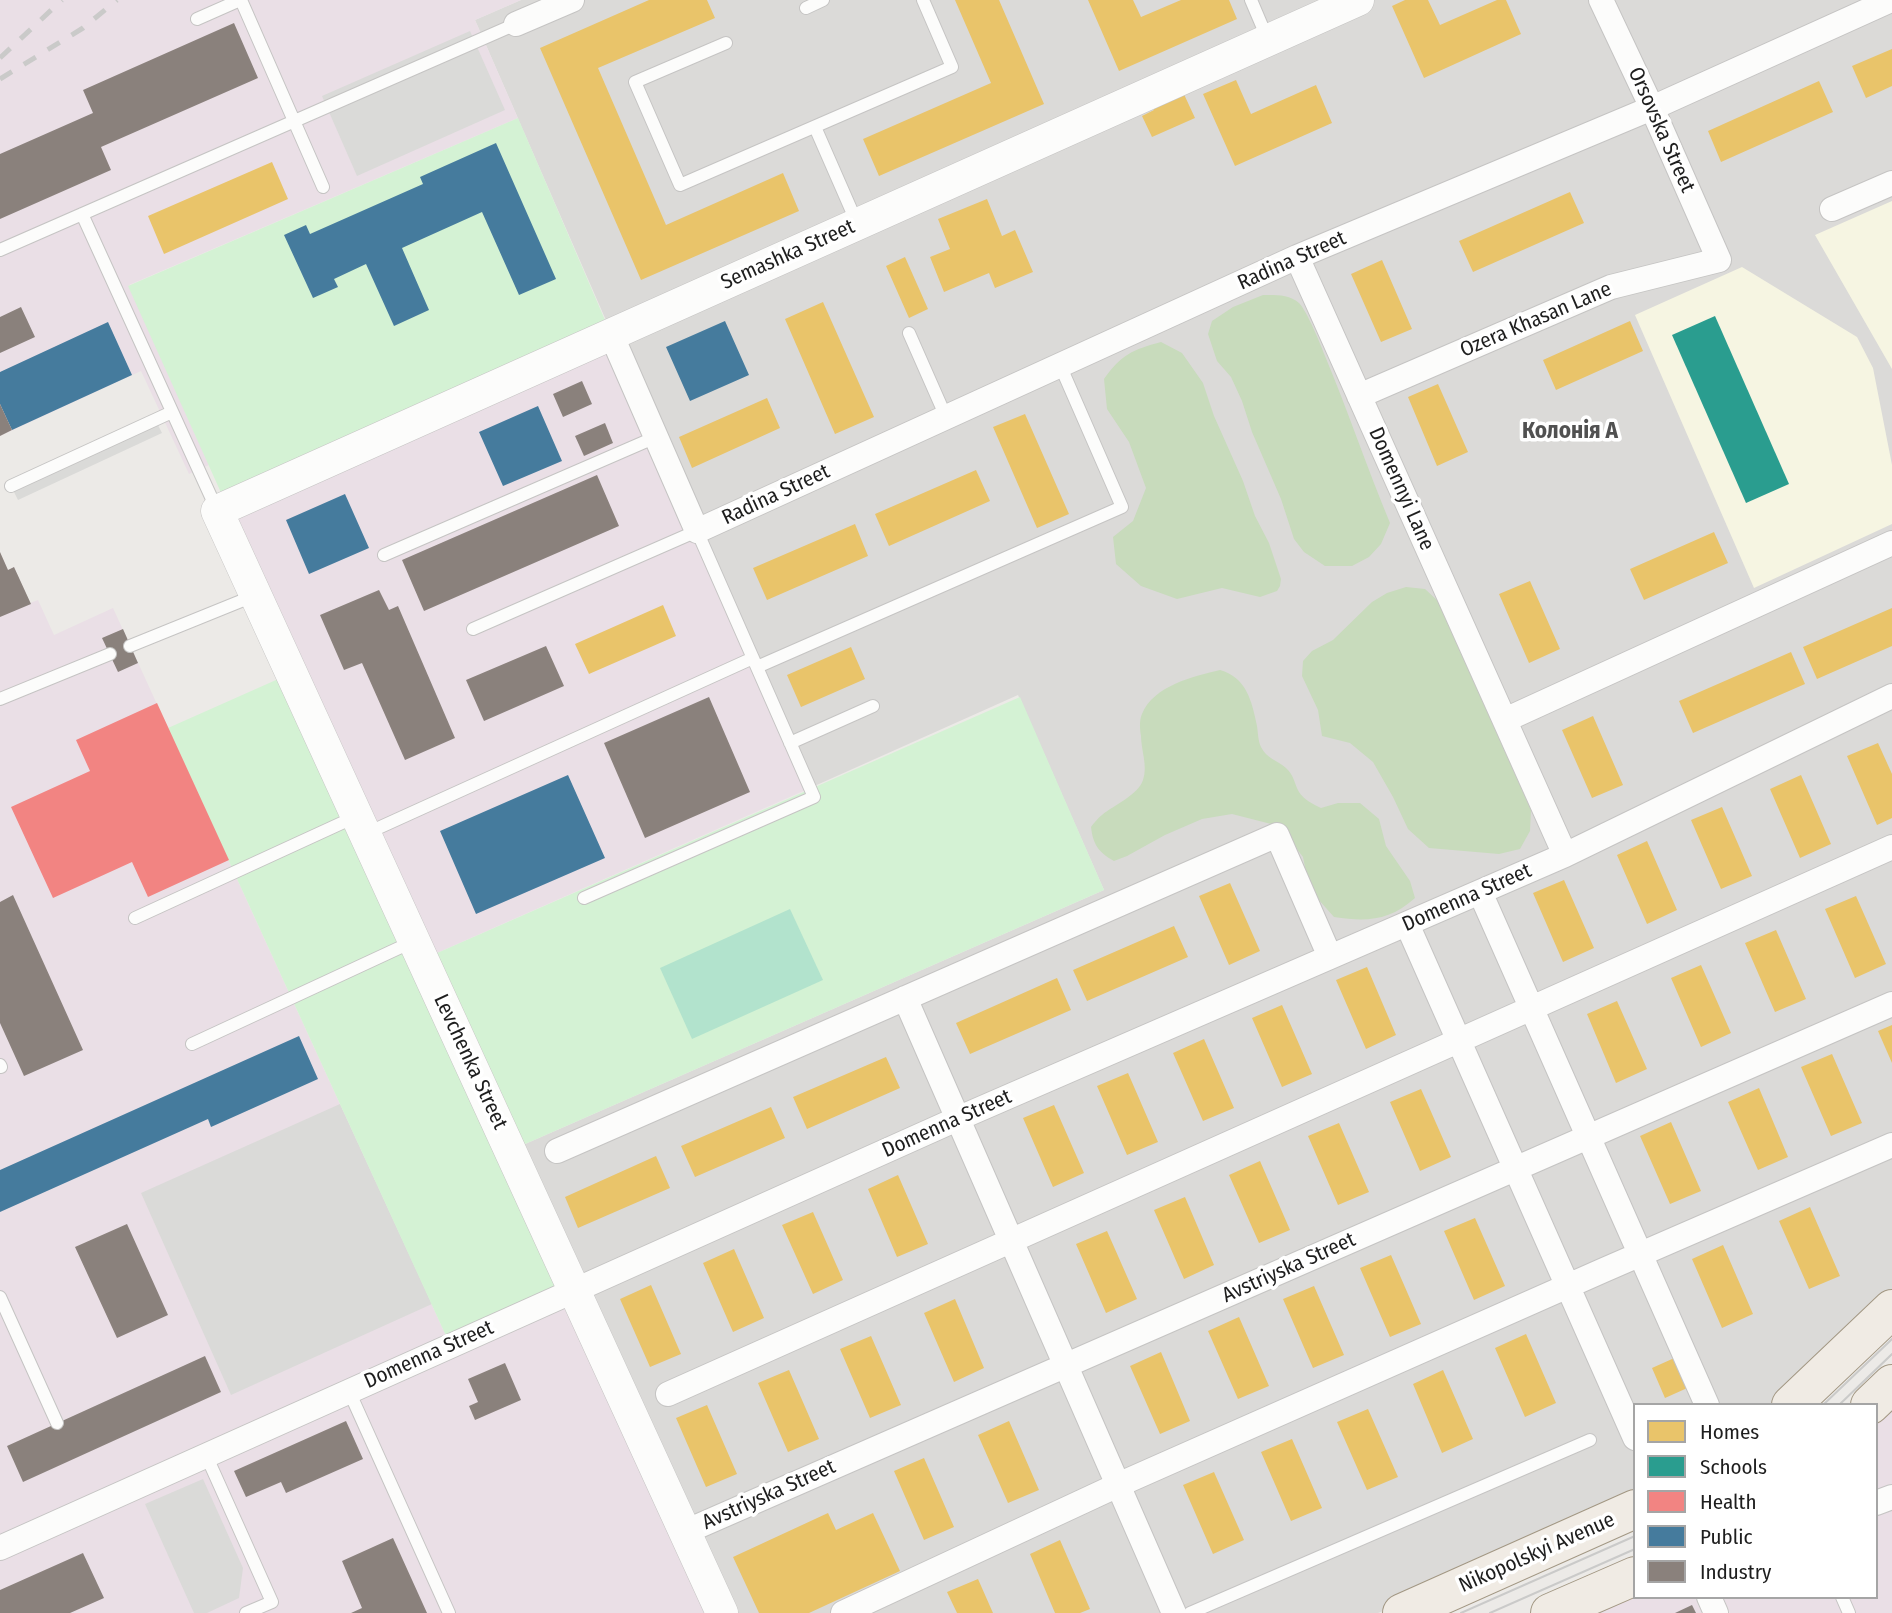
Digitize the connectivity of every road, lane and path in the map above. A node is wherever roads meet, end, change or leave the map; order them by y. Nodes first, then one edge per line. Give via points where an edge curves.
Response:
1 (241, 0) edge
2 (823, 0) edge
3 (923, 0) edge
4 (1251, 0) edge
5 (1358, 0) edge
6 (1601, 0) edge
7 (1891, 0) edge
8 (568, 1) edge
9 (806, 8) dead end
10 (197, 19) dead end
11 (516, 24) joint
12 (1268, 40) junction
13 (726, 43) dead end
14 (1652, 108) junction
15 (294, 121) junction
16 (815, 127) junction
17 (1892, 183) edge
18 (323, 187) dead end
19 (1832, 209) dead end
20 (82, 214) junction
21 (858, 224) junction
22 (0, 250) edge
23 (1297, 257) junction
24 (1719, 260) joint
25 (909, 333) dead end
26 (611, 334) junction
27 (1060, 365) junction
28 (1359, 396) junction
29 (172, 412) junction
30 (946, 417) junction
31 (656, 437) junction
32 (11, 486) dead end
33 (217, 511) junction
34 (697, 531) junction
35 (1892, 542) edge
36 (384, 555) dead end
37 (256, 595) junction
38 (473, 629) dead end
39 (130, 646) dead end
40 (110, 654) dead end
41 (755, 663) junction
42 (1892, 696) edge
43 (0, 699) edge
44 (873, 706) dead end
45 (1504, 720) junction
46 (790, 743) junction
47 (361, 825) junction
48 (1892, 847) edge
49 (1565, 855) junction
50 (1480, 892) junction
51 (584, 898) dead end
52 (135, 918) dead end
53 (1407, 924) junction
54 (414, 941) junction
55 (1331, 957) junction
56 (905, 998) junction
57 (1892, 1004) edge
58 (1531, 1008) junction
59 (1459, 1041) junction
60 (192, 1044) dead end
61 (957, 1119) junction
62 (1588, 1137) junction
63 (1892, 1145) edge
64 (557, 1151) dead end
65 (1516, 1169) junction
66 (1011, 1241) junction
67 (1640, 1254) junction
68 (1567, 1286) junction
69 (574, 1290) junction
70 (0, 1297) edge
71 (1892, 1309) edge
72 (1066, 1366) junction
73 (1892, 1384) edge
74 (349, 1391) junction
75 (668, 1394) dead end
76 (1706, 1403) edge
77 (1793, 1403) edge
78 (1872, 1403) edge
79 (57, 1423) dead end
80 (1633, 1434) edge
81 (1590, 1440) dead end
82 (206, 1455) junction
83 (1118, 1485) junction
84 (1633, 1511) edge
85 (685, 1532) junction
86 (0, 1548) edge
87 (1633, 1577) edge
88 (1573, 1608) edge
89 (246, 1613) edge
90 (449, 1613) edge
91 (722, 1613) edge
92 (843, 1613) edge
93 (1174, 1613) edge
94 (1190, 1613) edge
95 (1402, 1613) edge

1 - 10 lane
1 - 15 lane
2 - 9 lane
3 - 16 lane via 952,67
4 - 12 lane
5 - 12 street, Semashka Street
6 - 14 street, Orsovska Street
7 - 14 street, Radina Street
8 - 11 street
11 - 15 lane
12 - 21 street, Semashka Street
13 - 16 lane via 635,82 680,186
14 - 23 street, Radina Street
14 - 24 street, Orsovska Street
15 - 18 lane
15 - 20 lane
16 - 21 lane
17 - 19 street
20 - 22 lane
20 - 29 lane
21 - 26 street, Semashka Street
23 - 27 street, Radina Street
23 - 28 street, Domennyi Lane
24 - 28 street, Ozera Khasan Lane via 1611,287
25 - 30 lane
26 - 31 street
26 - 33 street, Semashka Street
27 - 30 street, Radina Street
27 - 41 lane via 1122,507
28 - 45 street, Domennyi Lane
29 - 32 lane
29 - 33 lane
30 - 34 street, Radina Street
31 - 34 street
31 - 36 lane
33 - 37 street, Levchenka Street
34 - 38 lane
34 - 41 lane
35 - 45 street
37 - 39 lane
37 - 47 street, Levchenka Street
40 - 43 lane
41 - 46 lane
41 - 47 lane
42 - 49 street, Domenna Street
44 - 46 lane
45 - 49 street, Domennyi Lane
46 - 51 lane via 814,797
47 - 52 lane
47 - 54 street, Levchenka Street
48 - 58 street
49 - 50 street, Domenna Street
50 - 53 street, Domenna Street
50 - 58 street
53 - 55 street, Domenna Street
53 - 59 street
54 - 60 lane
54 - 69 street, Levchenka Street
55 - 56 street via 1277,835
55 - 61 street, Domenna Street
56 - 61 street
56 - 64 street
57 - 62 street, Avstriyska Street
58 - 59 street
58 - 62 street
59 - 65 street
59 - 66 street
61 - 66 street
61 - 69 street, Domenna Street
62 - 65 street, Avstriyska Street
62 - 67 street
63 - 67 street
65 - 68 street
65 - 72 street, Avstriyska Street
66 - 72 street
66 - 75 street
67 - 68 street
67 - 76 street
68 - 80 street
68 - 83 street
69 - 74 street, Domenna Street
69 - 85 street, Levchenka Street
70 - 79 lane
71 - 77 main road
72 - 83 street
72 - 85 street, Avstriyska Street
73 - 78 main road
74 - 82 street, Domenna Street
74 - 90 lane
81 - 94 lane
82 - 86 street, Domenna Street
82 - 89 lane via 272,1602
83 - 92 street
83 - 93 street
84 - 95 main road, Nikopolskyi Avenue
85 - 91 street, Levchenka Street
87 - 88 main road

